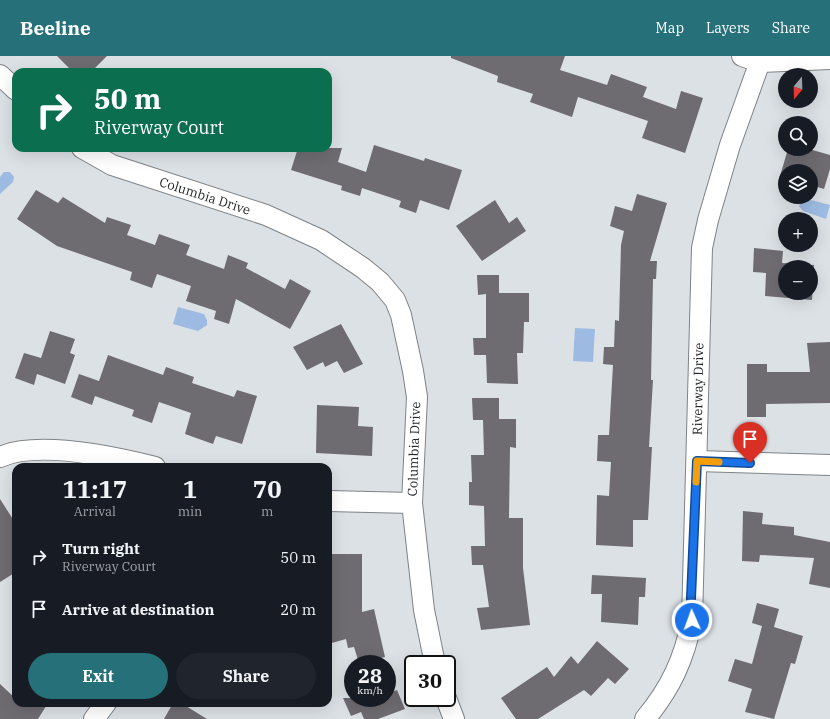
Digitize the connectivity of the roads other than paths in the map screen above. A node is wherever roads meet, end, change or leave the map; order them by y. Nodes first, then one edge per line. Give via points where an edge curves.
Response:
1 (755, 58) edge
2 (830, 59) edge
3 (0, 75) edge
4 (12, 86) edge
5 (89, 152) edge
6 (0, 457) edge
7 (697, 461) junction
8 (136, 463) edge
9 (830, 465) edge
10 (332, 501) edge
11 (412, 503) junction
12 (433, 655) edge
13 (103, 707) edge
14 (449, 707) edge
15 (94, 719) edge
16 (454, 719) edge
17 (645, 719) edge

1 - 2 street
1 - 7 street, Riverway Drive via 702,248
3 - 4 street
5 - 11 street, Columbia Drive via 112,165 294,227 321,240 380,282 394,300 400,316 417,397
6 - 8 street via 9,453 34,450 92,453
7 - 9 street
7 - 17 street, Riverway Drive via 692,620 688,641 676,673 662,699
10 - 11 street
11 - 12 street, Columbia Drive via 424,610
13 - 15 street
14 - 16 street

